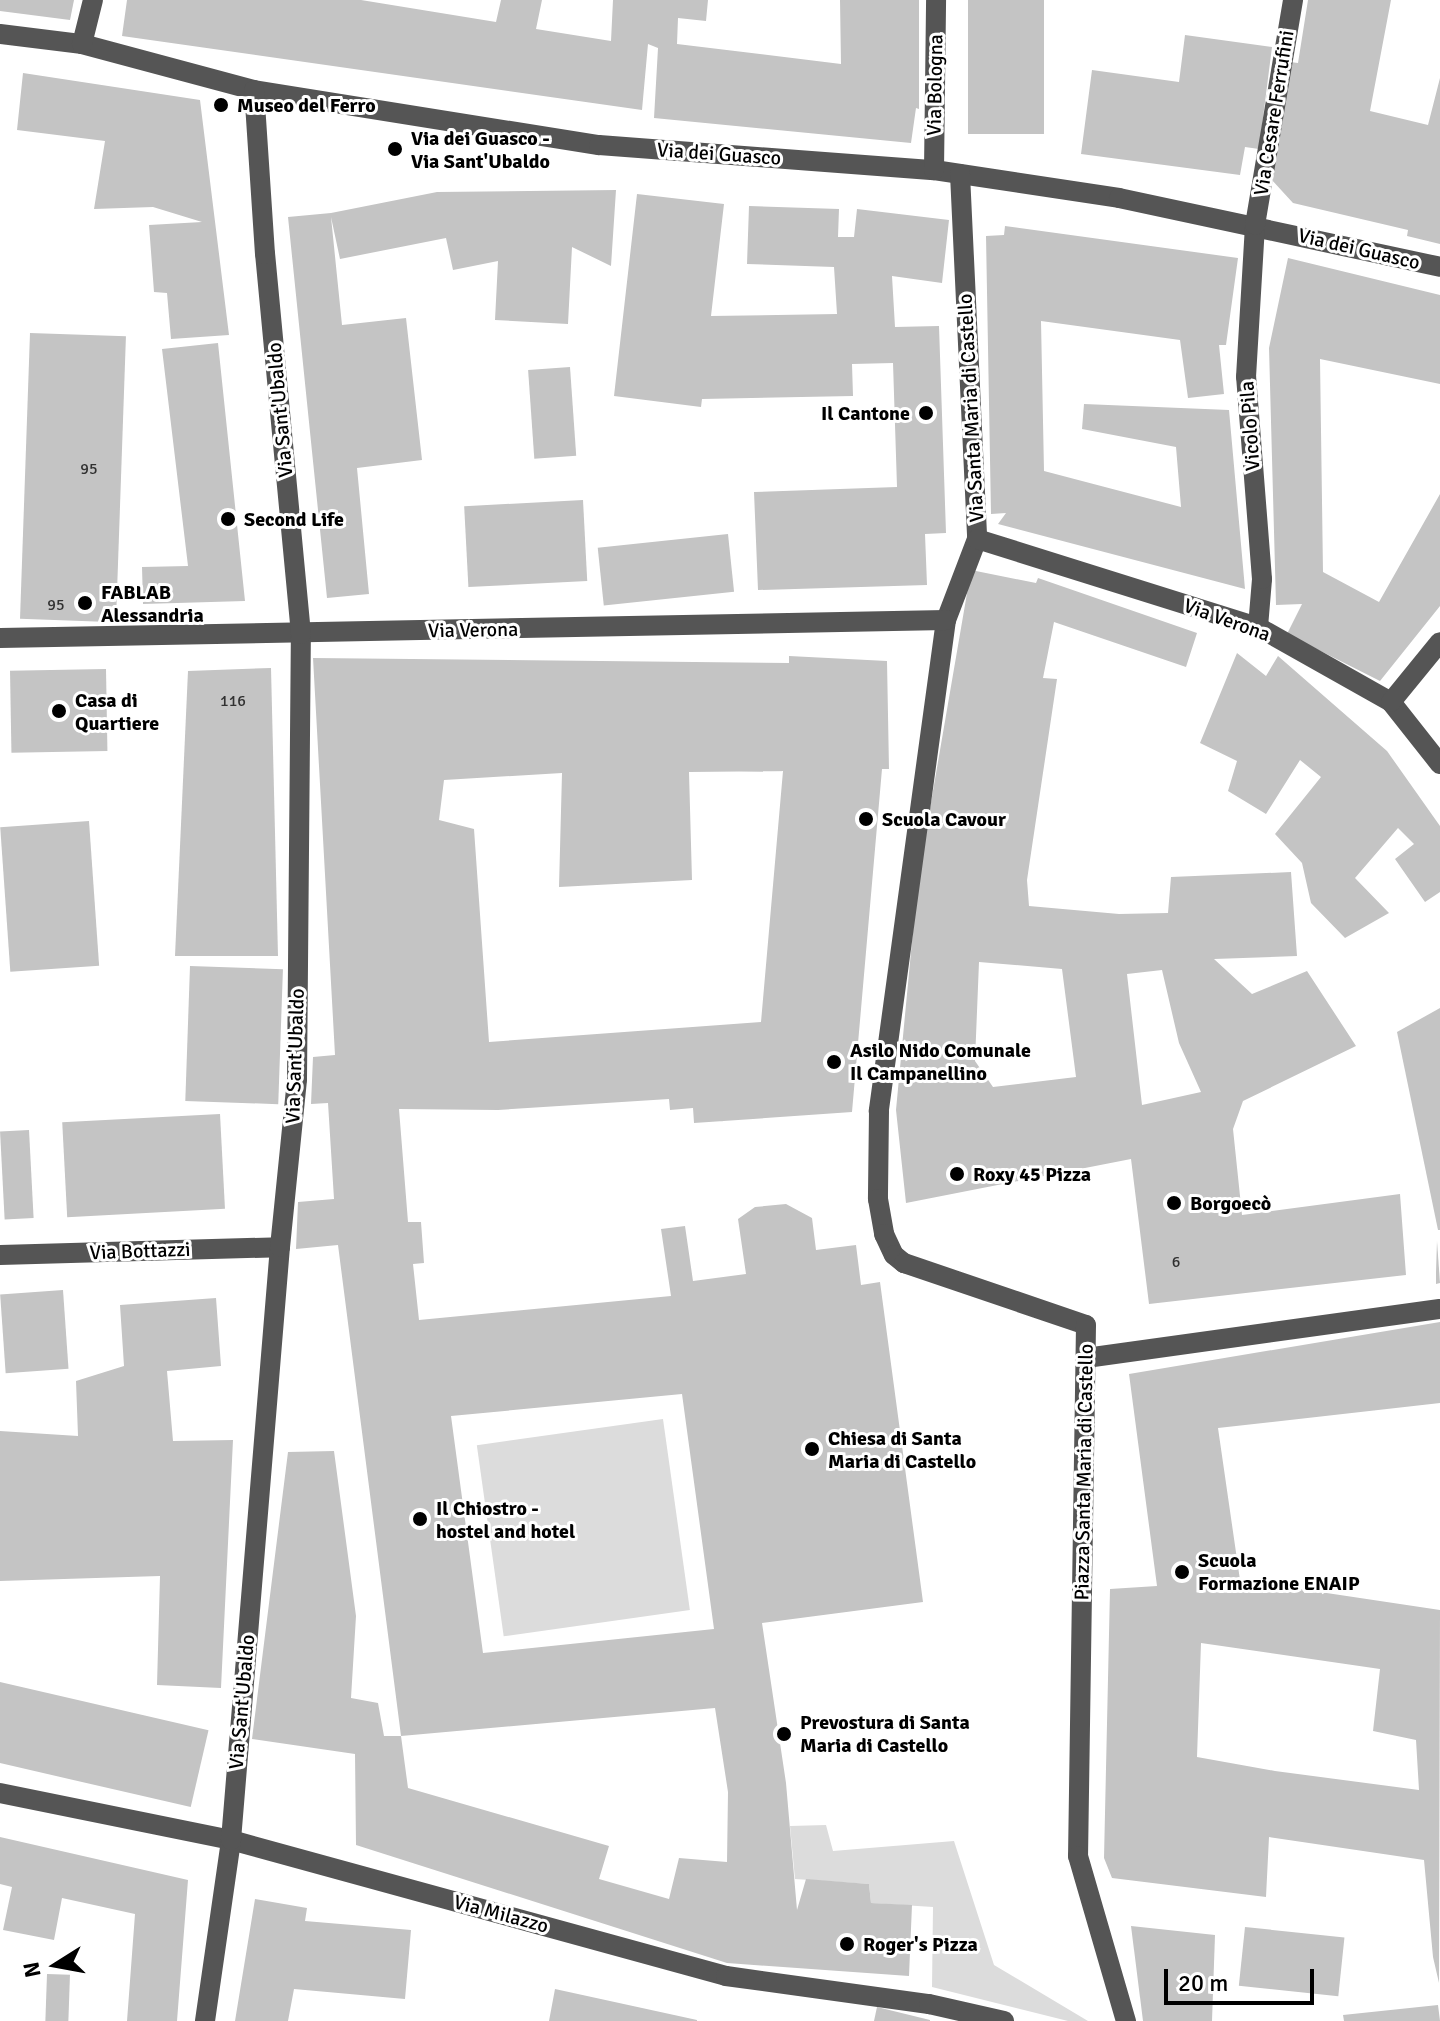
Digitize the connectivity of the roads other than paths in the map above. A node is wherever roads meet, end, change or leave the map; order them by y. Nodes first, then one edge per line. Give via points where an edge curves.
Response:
1 (93, 0) edge
2 (936, 0) edge
3 (1293, 0) edge
4 (0, 34) edge
5 (82, 44) junction
6 (254, 90) junction
7 (934, 170) junction
8 (960, 174) junction
9 (1255, 225) junction
10 (1440, 267) edge
11 (977, 539) junction
12 (946, 620) junction
13 (1258, 627) junction
14 (301, 634) junction
15 (0, 638) edge
16 (1440, 642) edge
17 (1391, 702) junction
18 (1440, 764) edge
19 (879, 1111) joint
20 (280, 1247) junction
21 (0, 1255) edge
22 (1440, 1309) edge
23 (1086, 1358) junction
24 (0, 1793) edge
25 (231, 1840) junction
26 (205, 2021) edge
27 (1004, 2021) edge
28 (1126, 2021) edge

1 - 5 street
2 - 7 street, Via Bologna
3 - 9 street, Via Cesare Ferrufini
4 - 5 street, Via dei Guasco
5 - 6 street, Via dei Guasco
6 - 7 street, Via dei Guasco via 599,145
6 - 14 street, Via Sant'Ubaldo
7 - 8 street, Via dei Guasco
8 - 9 street, Via dei Guasco
8 - 11 street, Via Santa Maria di Castello
9 - 10 street, Via dei Guasco
9 - 13 street, Vicolo Pila via 1246,377 1262,579
11 - 12 street, Via Santa Maria di Castello
11 - 13 street, Via Verona
12 - 14 street, Via Verona
12 - 19 street, Via Santa Maria di Castello
13 - 17 street, Via Verona
14 - 15 street, Via Verona
14 - 20 street, Via Sant'Ubaldo via 297,1079
16 - 17 street
17 - 18 street, Via Verona
19 - 23 street, Piazza Santa Maria di Castello via 878,1199 894,1255 904,1263 1083,1322
20 - 21 street, Via Bottazzi
20 - 25 street, Via Sant'Ubaldo
22 - 23 street
23 - 28 street, Piazza Santa Maria di Castello via 1078,1856
24 - 25 street, Via Milazzo
25 - 26 street, Via Sant'Ubaldo
25 - 27 street, Via Milazzo via 726,1976 929,2004

